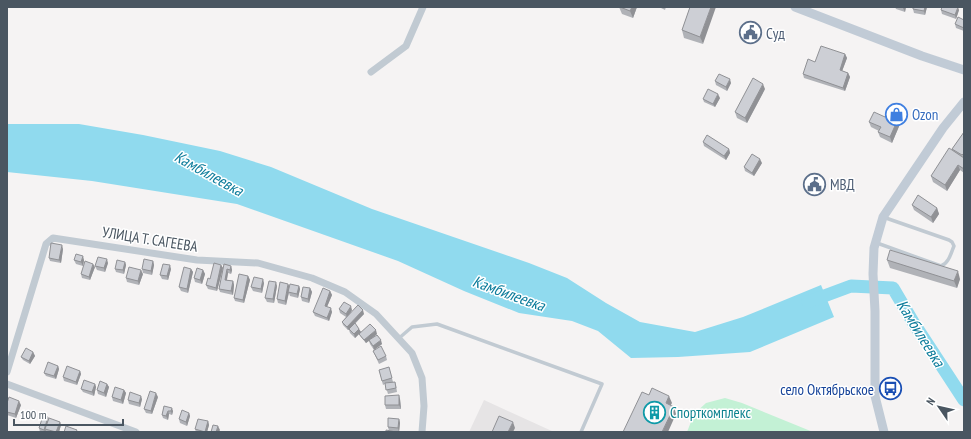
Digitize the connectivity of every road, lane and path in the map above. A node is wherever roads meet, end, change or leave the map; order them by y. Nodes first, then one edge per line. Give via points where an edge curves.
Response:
1 (423, 7) edge
2 (795, 7) edge
3 (964, 70) edge
4 (371, 72) dead end
5 (964, 102) edge
6 (883, 217) junction
7 (876, 243) junction
8 (398, 338) junction
9 (7, 372) edge
10 (7, 384) edge
11 (136, 432) edge
12 (422, 432) edge
13 (581, 432) edge
14 (884, 432) edge

1 - 4 street via 406,46
2 - 3 main road
5 - 6 main road via 943,128
6 - 7 main road
6 - 7 lane via 949,240 954,246 948,261 941,266
7 - 14 main road via 873,274 875,396
8 - 9 street, УЛИЦА Т. САГЕЕВА via 376,314 345,292 312,278 258,263 197,260 53,238 46,244
8 - 12 street, УЛИЦА Т. САГЕЕВА via 412,353 422,378
8 - 13 lane via 412,327 437,324 602,384
10 - 11 street

